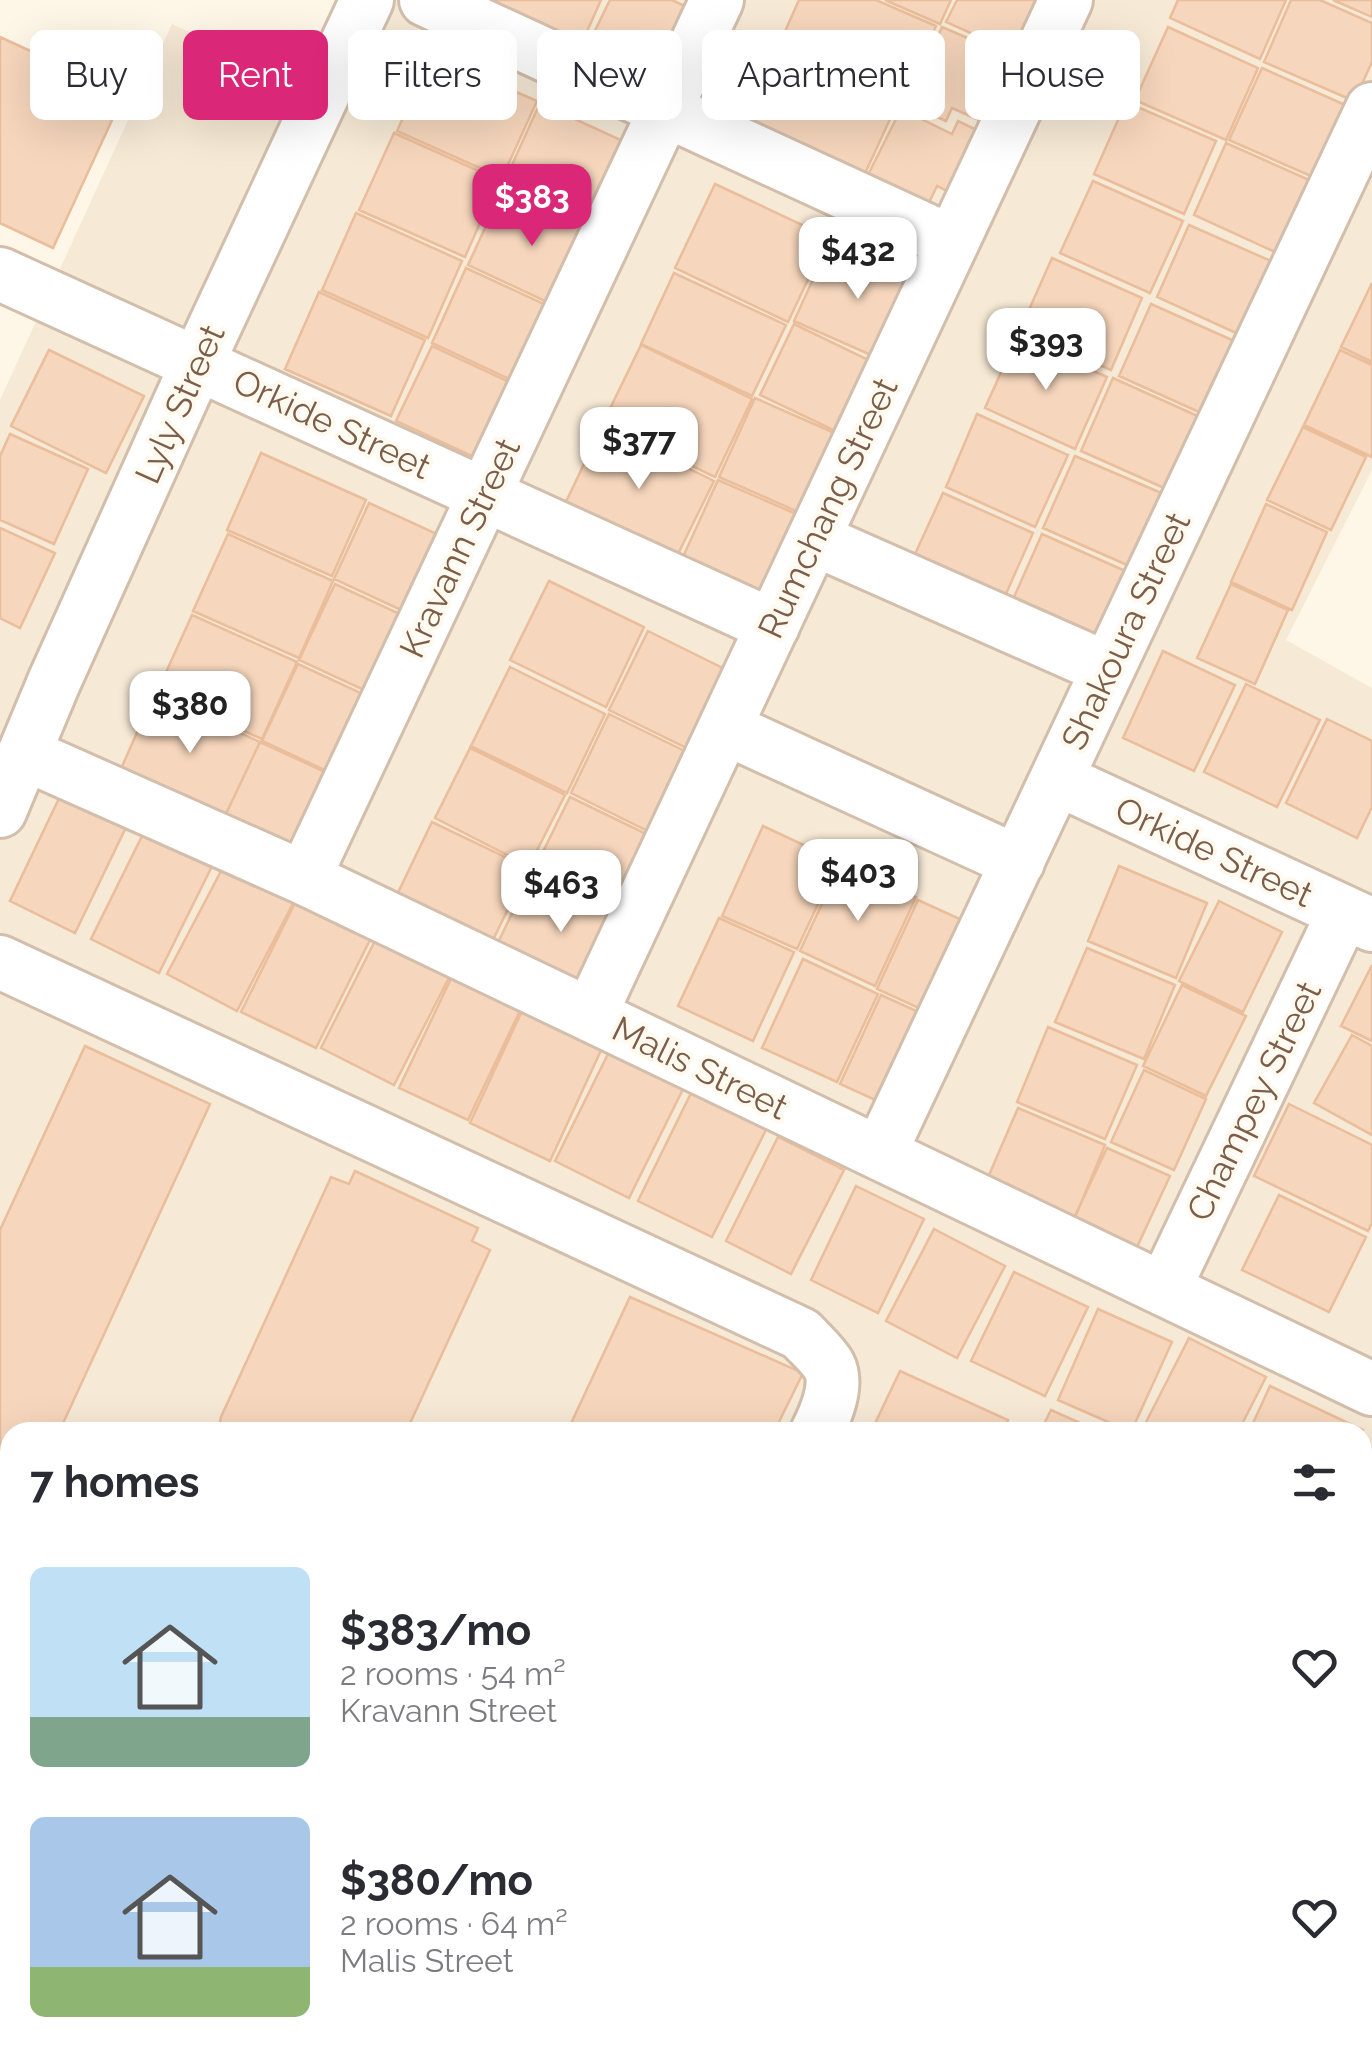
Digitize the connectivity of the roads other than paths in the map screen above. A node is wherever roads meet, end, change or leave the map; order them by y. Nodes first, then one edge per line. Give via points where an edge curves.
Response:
1 (366, 0) edge
2 (426, 0) edge
3 (717, 0) edge
4 (1066, 0) edge
5 (537, 51) edge
6 (682, 74) edge
7 (1372, 110) edge
8 (682, 118) edge
9 (660, 120) edge
10 (952, 242) junction
11 (0, 274) edge
12 (198, 362) junction
13 (485, 494) junction
14 (814, 539) junction
15 (773, 626) junction
16 (1108, 670) junction
17 (725, 728) junction
18 (25, 754) junction
19 (1057, 778) junction
20 (0, 811) edge
21 (1018, 862) junction
22 (304, 878) junction
23 (1358, 919) edge
24 (0, 962) edge
25 (590, 1015) junction
26 (880, 1154) junction
27 (1164, 1289) junction
28 (1372, 1389) edge
29 (822, 1422) edge

1 - 12 street, Lyly Street
2 - 5 street
3 - 6 street, Kravann Street
4 - 10 street, Rumchang Street
7 - 16 street, Shakoura Street
8 - 10 street
9 - 13 street, Kravann Street
10 - 14 street, Rumchang Street
11 - 12 street, Orkide Street
12 - 13 street, Orkide Street
12 - 18 street, Lyly Street
13 - 15 street, Orkide Street
13 - 22 street, Kravann Street
14 - 15 street, Rumchang Street
14 - 16 street
15 - 17 street, Rumchang Street
16 - 19 street, Shakoura Street
17 - 21 street
17 - 25 street, Rumchang Street
18 - 20 street, Lyly Street
18 - 22 street, Malis Street
19 - 21 street, Shakoura Street
19 - 23 street, Orkide Street
21 - 26 street, Shakoura Street
22 - 25 street, Malis Street
23 - 27 street, Champey Street
24 - 29 street via 801,1334 830,1367 833,1383
25 - 26 street, Malis Street
26 - 27 street, Malis Street
27 - 28 street, Malis Street

